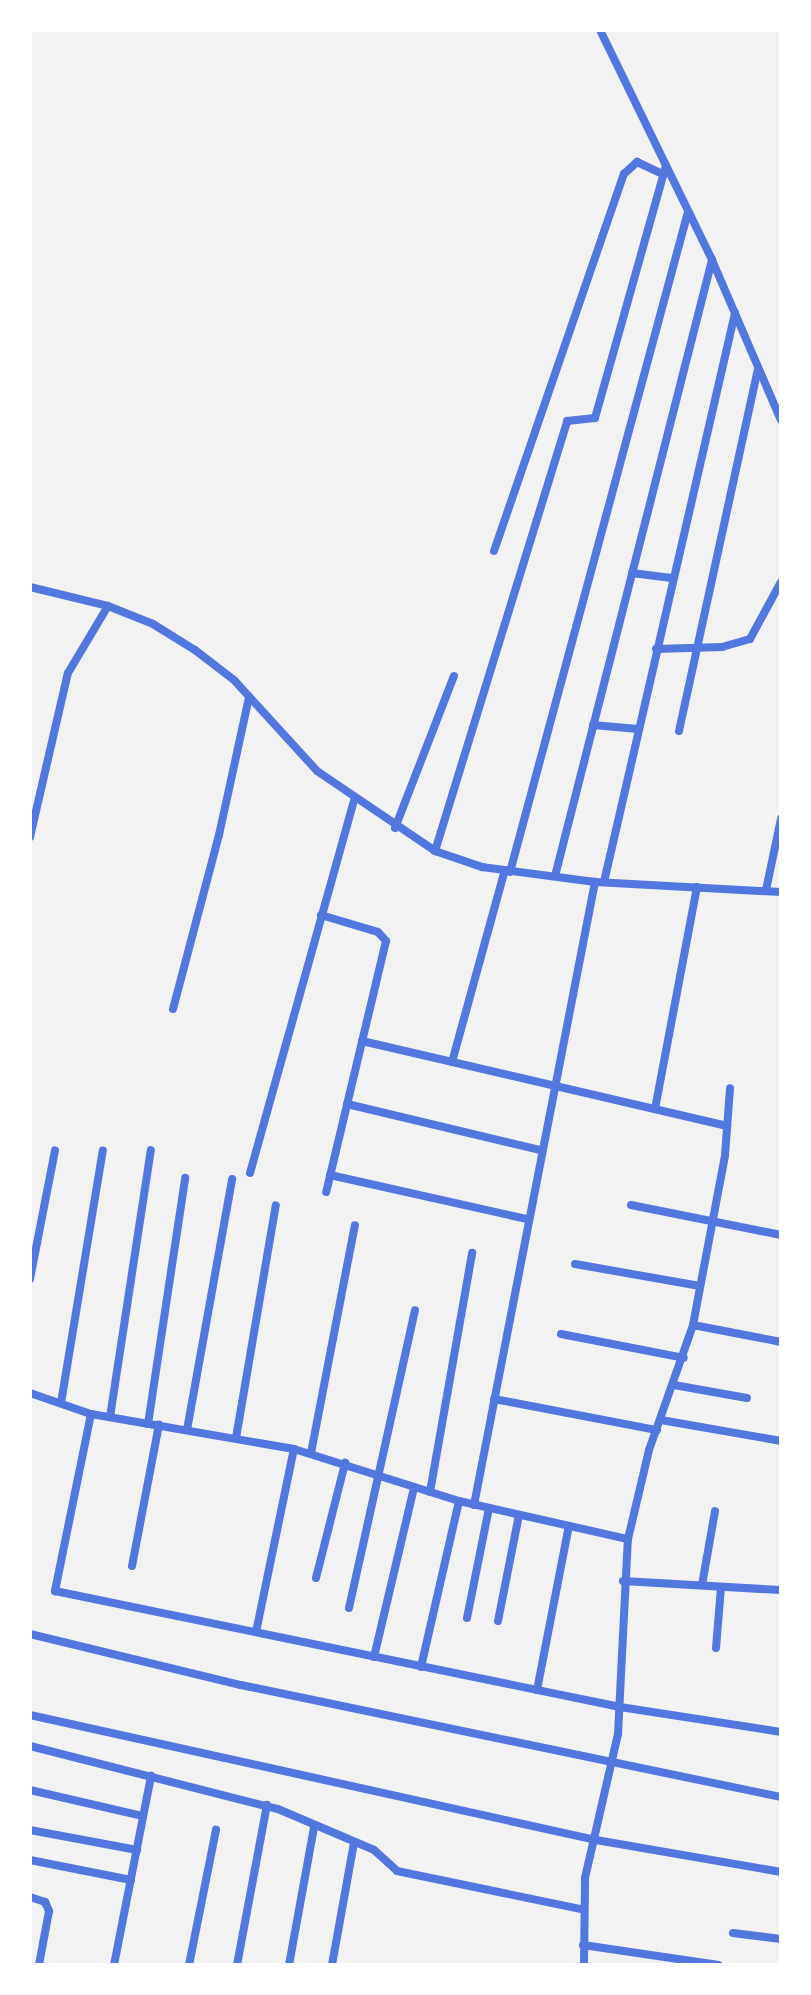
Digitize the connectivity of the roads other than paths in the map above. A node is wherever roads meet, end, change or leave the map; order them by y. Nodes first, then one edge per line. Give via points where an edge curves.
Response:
1 (600, 30) edge
2 (664, 170) junction
3 (688, 212) junction
4 (712, 260) junction
5 (735, 313) junction
6 (759, 367) junction
7 (781, 420) edge
8 (494, 551) dead end
9 (632, 573) junction
10 (672, 578) junction
11 (781, 582) edge
12 (30, 587) edge
13 (108, 606) junction
14 (697, 647) junction
15 (656, 649) junction
16 (454, 676) dead end
17 (249, 697) junction
18 (593, 725) junction
19 (638, 729) junction
20 (679, 731) dead end
21 (354, 800) junction
22 (781, 819) edge
23 (395, 828) junction
24 (30, 837) edge
25 (435, 851) junction
26 (508, 871) junction
27 (555, 876) junction
28 (600, 882) junction
29 (697, 887) junction
30 (766, 890) junction
31 (781, 892) edge
32 (321, 915) junction
33 (173, 1009) dead end
34 (362, 1041) junction
35 (452, 1062) junction
36 (552, 1086) junction
37 (730, 1088) dead end
38 (347, 1104) junction
39 (655, 1109) junction
40 (727, 1126) junction
41 (55, 1150) dead end
42 (103, 1150) dead end
43 (151, 1150) dead end
44 (540, 1150) junction
45 (250, 1173) dead end
46 (330, 1175) junction
47 (185, 1178) dead end
48 (232, 1179) dead end
49 (326, 1192) dead end
50 (276, 1205) dead end
51 (631, 1205) dead end
52 (527, 1219) junction
53 (713, 1219) junction
54 (355, 1225) dead end
55 (781, 1235) edge
56 (472, 1253) dead end
57 (575, 1264) dead end
58 (30, 1279) edge
59 (700, 1286) junction
60 (415, 1310) dead end
61 (693, 1325) junction
62 (561, 1334) dead end
63 (781, 1342) edge
64 (684, 1358) junction
65 (674, 1385) junction
66 (30, 1393) edge
67 (747, 1398) dead end
68 (494, 1399) junction
69 (61, 1403) junction
70 (91, 1414) junction
71 (110, 1417) junction
72 (661, 1420) junction
73 (148, 1424) junction
74 (159, 1425) junction
75 (187, 1430) junction
76 (657, 1430) junction
77 (236, 1438) junction
78 (781, 1441) edge
79 (294, 1449) junction
80 (311, 1453) junction
81 (345, 1463) junction
82 (380, 1478) junction
83 (414, 1488) junction
84 (430, 1492) junction
85 (459, 1501) junction
86 (474, 1505) junction
87 (489, 1508) junction
88 (715, 1511) dead end
89 (519, 1515) junction
90 (569, 1526) junction
91 (628, 1539) junction
92 (132, 1566) dead end
93 (316, 1578) dead end
94 (623, 1581) junction
95 (702, 1585) junction
96 (721, 1587) junction
97 (781, 1590) edge
98 (349, 1608) dead end
99 (467, 1618) dead end
100 (498, 1621) dead end
101 (256, 1632) junction
102 (30, 1634) edge
103 (716, 1648) dead end
104 (374, 1657) junction
105 (421, 1667) junction
106 (537, 1690) junction
107 (620, 1707) junction
108 (30, 1715) edge
109 (781, 1732) edge
110 (30, 1746) edge
111 (614, 1763) junction
112 (151, 1776) junction
113 (30, 1790) edge
114 (781, 1797) edge
115 (267, 1805) junction
116 (143, 1816) junction
117 (314, 1827) junction
118 (30, 1830) edge
119 (216, 1830) dead end
120 (596, 1840) junction
121 (354, 1843) junction
122 (137, 1850) junction
123 (30, 1860) edge
124 (781, 1872) edge
125 (131, 1880) junction
126 (30, 1897) edge
127 (581, 1909) junction
128 (733, 1933) dead end
129 (781, 1939) edge
130 (583, 1945) junction
131 (39, 1965) edge
132 (114, 1965) edge
133 (189, 1965) edge
134 (237, 1965) edge
135 (289, 1965) edge
136 (332, 1965) edge
137 (584, 1965) edge
138 (719, 1965) edge

1 - 2 street
2 - 3 street
2 - 8 street via 637,162 624,174
2 - 25 street via 594,421 567,421
3 - 4 street
3 - 26 street
4 - 5 street
4 - 9 street
5 - 6 street
5 - 10 street
6 - 7 street
6 - 14 street
9 - 10 street
9 - 18 street
10 - 15 street
11 - 14 street via 750,639
12 - 13 street
13 - 17 street via 153,624 195,650
13 - 24 street via 68,673
14 - 15 street
14 - 20 street
15 - 19 street
16 - 23 street
17 - 21 street via 317,771
17 - 33 street
18 - 19 street
18 - 27 street
19 - 28 street
21 - 23 street
21 - 32 street
22 - 30 street
23 - 25 street
25 - 26 street
26 - 27 street
26 - 35 street
27 - 28 street
28 - 29 street
28 - 36 street
29 - 30 street
29 - 39 street
30 - 31 street
32 - 34 street via 385,937
32 - 45 street
34 - 35 street
34 - 38 street
35 - 36 street
36 - 39 street
36 - 44 street
37 - 40 street
38 - 44 street
38 - 46 street
39 - 40 street
40 - 53 street
41 - 58 street
42 - 69 street
43 - 71 street
44 - 52 street
46 - 49 street
46 - 52 street
47 - 73 street
48 - 75 street
50 - 77 street
51 - 53 street
52 - 68 street
53 - 55 street
53 - 59 street
54 - 80 street
56 - 84 street
57 - 59 street
59 - 61 street
60 - 82 street
61 - 63 street
61 - 64 street
62 - 64 street
64 - 65 street
65 - 67 street
65 - 72 street
66 - 69 street
68 - 76 street
68 - 86 street
69 - 70 street
70 - 71 street
70 - 101 street via 54,1589
71 - 73 street
72 - 76 street
72 - 78 street
73 - 74 street
74 - 75 street
74 - 92 street
75 - 77 street
76 - 91 street
77 - 79 street
79 - 80 street
79 - 101 street
80 - 81 street
81 - 82 street
81 - 93 street
82 - 83 street
82 - 98 street
83 - 84 street
83 - 104 street
84 - 85 street
85 - 86 street
85 - 105 street
86 - 87 street
87 - 89 street
87 - 99 street
88 - 95 street
89 - 90 street
89 - 100 street
90 - 91 street
90 - 106 street
91 - 94 street
94 - 95 street
94 - 107 street
95 - 96 street
96 - 97 street
96 - 103 street
101 - 104 street
102 - 111 street
104 - 105 street
105 - 106 street
106 - 107 street
107 - 109 street
107 - 111 street
108 - 120 street
110 - 112 street
111 - 114 street
111 - 120 street
112 - 115 street
112 - 116 street
113 - 116 street
115 - 117 street
115 - 134 street
116 - 122 street
117 - 121 street
117 - 135 street
118 - 122 street
119 - 133 street
120 - 124 street
120 - 127 street
121 - 127 street via 374,1850 397,1871
121 - 136 street
122 - 125 street
123 - 125 street
125 - 132 street
126 - 131 street via 45,1902 49,1911
127 - 130 street
128 - 129 street
130 - 137 street
130 - 138 street

